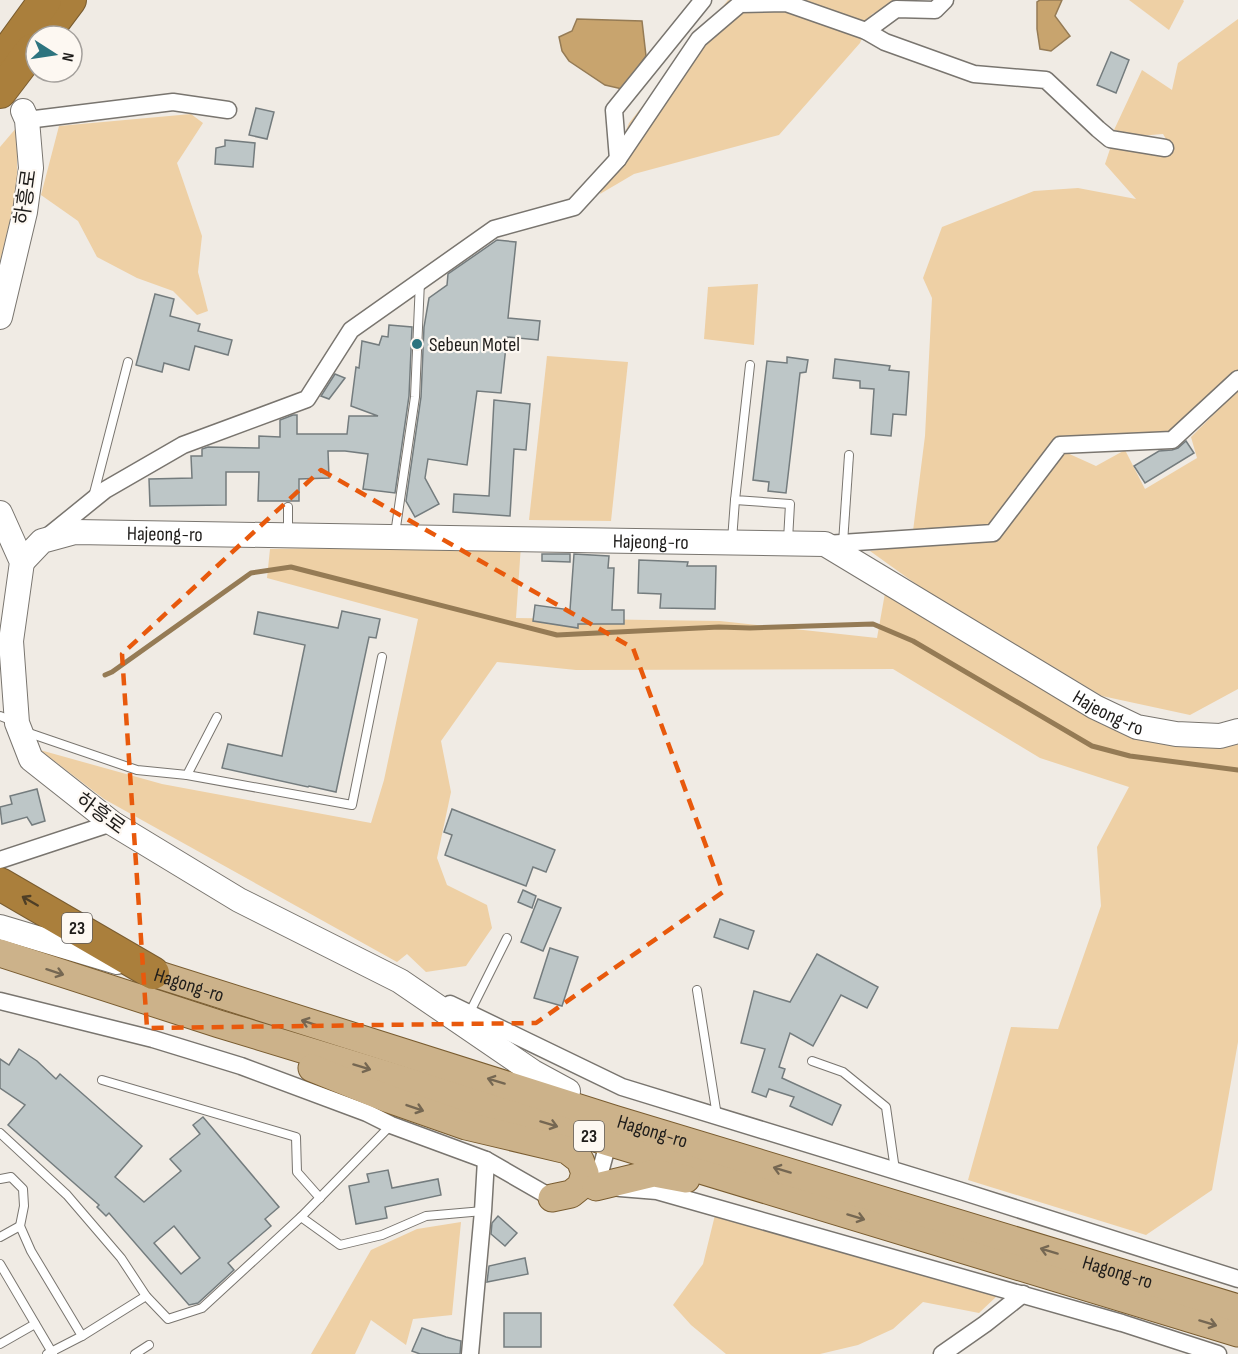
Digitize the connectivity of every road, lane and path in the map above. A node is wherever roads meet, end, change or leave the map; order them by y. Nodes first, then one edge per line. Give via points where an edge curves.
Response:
1 (45, 0) edge
2 (70, 0) edge
3 (703, 0) edge
4 (945, 0) edge
5 (52, 24) edge
6 (866, 31) junction
7 (0, 62) edge
8 (24, 84) edge
9 (17, 108) edge
10 (228, 110) dead end
11 (1165, 148) dead end
12 (618, 159) junction
13 (420, 281) junction
14 (0, 317) edge
15 (128, 362) dead end
16 (750, 365) dead end
17 (1238, 379) edge
18 (849, 455) dead end
19 (93, 500) junction
20 (735, 500) junction
21 (288, 507) dead end
22 (0, 513) edge
23 (288, 535) junction
24 (395, 537) junction
25 (42, 541) junction
26 (732, 543) junction
27 (788, 544) junction
28 (834, 544) junction
29 (22, 562) junction
30 (382, 657) dead end
31 (217, 717) dead end
32 (12, 723) edge
33 (1238, 731) edge
34 (188, 775) junction
35 (112, 823) junction
36 (0, 860) edge
37 (0, 884) edge
38 (0, 927) edge
39 (507, 938) dead end
40 (0, 953) edge
41 (400, 981) junction
42 (150, 987) junction
43 (697, 990) dead end
44 (0, 1001) edge
45 (469, 1014) junction
46 (812, 1062) dead end
47 (102, 1080) dead end
48 (566, 1103) junction
49 (718, 1116) junction
50 (391, 1125) junction
51 (611, 1131) junction
52 (0, 1133) edge
53 (486, 1160) junction
54 (895, 1171) junction
55 (0, 1179) edge
56 (596, 1187) junction
57 (320, 1198) junction
58 (552, 1198) junction
59 (820, 1206) junction
60 (483, 1211) junction
61 (301, 1217) junction
62 (20, 1226) junction
63 (0, 1236) edge
64 (0, 1264) edge
65 (4, 1280) edge
66 (1238, 1280) edge
67 (1023, 1294) junction
68 (147, 1296) junction
69 (1238, 1308) edge
70 (1179, 1315) junction
71 (35, 1324) junction
72 (1238, 1333) edge
73 (82, 1336) junction
74 (0, 1344) edge
75 (149, 1345) dead end
76 (50, 1353) edge
77 (135, 1354) edge
78 (470, 1354) edge
79 (942, 1354) edge
80 (1218, 1354) edge

1 - 7 highway
2 - 5 highway
3 - 12 street via 614,111
4 - 6 street via 935,10 896,9
6 - 11 street via 885,42 974,74 1046,80 1110,139
6 - 12 street via 786,3 740,4 699,39
8 - 9 highway
9 - 10 street via 173,102
9 - 14 street, 하흥로 via 31,168 25,212
12 - 13 street via 574,207 494,229
13 - 19 street via 351,330 307,399 183,445
13 - 24 lane via 415,397
15 - 19 lane
16 - 20 lane
17 - 28 street via 1172,440 1060,445 993,533
18 - 28 lane
19 - 25 street
20 - 26 lane
20 - 27 lane via 790,504
21 - 23 lane
22 - 29 street
23 - 24 street, Hajeong-ro
23 - 25 street, Hajeong-ro via 75,532
24 - 26 street, Hajeong-ro
25 - 29 street
26 - 27 street, Hajeong-ro
27 - 28 street, Hajeong-ro
28 - 33 street, Hajeong-ro via 1095,707 1137,727 1198,735
29 - 32 street, 하흥로 via 11,640
30 - 34 lane via 352,805
31 - 34 lane
32 - 34 lane via 136,770
32 - 35 street, 하흥로 via 31,759
35 - 36 street
35 - 41 street, 하흥로 via 239,900
42 -> 37 highway, 23
38 - 42 street, Hagong-ro
39 - 45 lane
40 -> 42 main road, Hagong-ro / 23
41 - 45 street
41 - 48 street, 하흥로 via 533,1072 568,1091
48 -> 42 main road, Hagong-ro / 23 via 225,996
42 -> 51 main road, Hagong-ro / 23
42 -> 58 main road via 386,1098 466,1126 567,1150 580,1160 585,1173 581,1186 571,1194
43 - 49 lane
44 - 50 street via 153,1039 241,1066
45 - 49 street via 622,1087
46 - 54 lane via 843,1072 886,1107
47 - 57 lane via 296,1137 297,1172
48 - 51 main road, Hagong-ro / 23
49 - 54 street
50 - 53 street
50 - 57 lane
51 - 56 street
51 - 59 main road, Hagong-ro / 23
70 -> 51 main road, Hagong-ro / 23
52 - 68 lane via 67,1195 122,1258
53 - 58 street
53 - 60 street
54 - 66 street
55 - 62 lane via 11,1178 23,1189
56 - 58 street via 576,1200
56 - 59 main road via 654,1173
56 - 67 street via 657,1191
57 - 61 lane
59 -> 70 main road, Hagong-ro / 23
60 - 61 lane via 426,1216 382,1235 340,1245
60 - 78 street
61 - 68 lane via 202,1308 168,1319
62 - 63 lane
62 - 73 lane
64 - 65 lane
65 - 71 lane
67 - 70 street via 1122,1323
67 - 79 street
68 - 73 lane
69 - 70 main road, Hagong-ro / 23
70 -> 72 main road, Hagong-ro / 23
70 - 80 street
71 - 74 lane
71 - 76 lane
73 - 76 lane
75 - 77 lane

